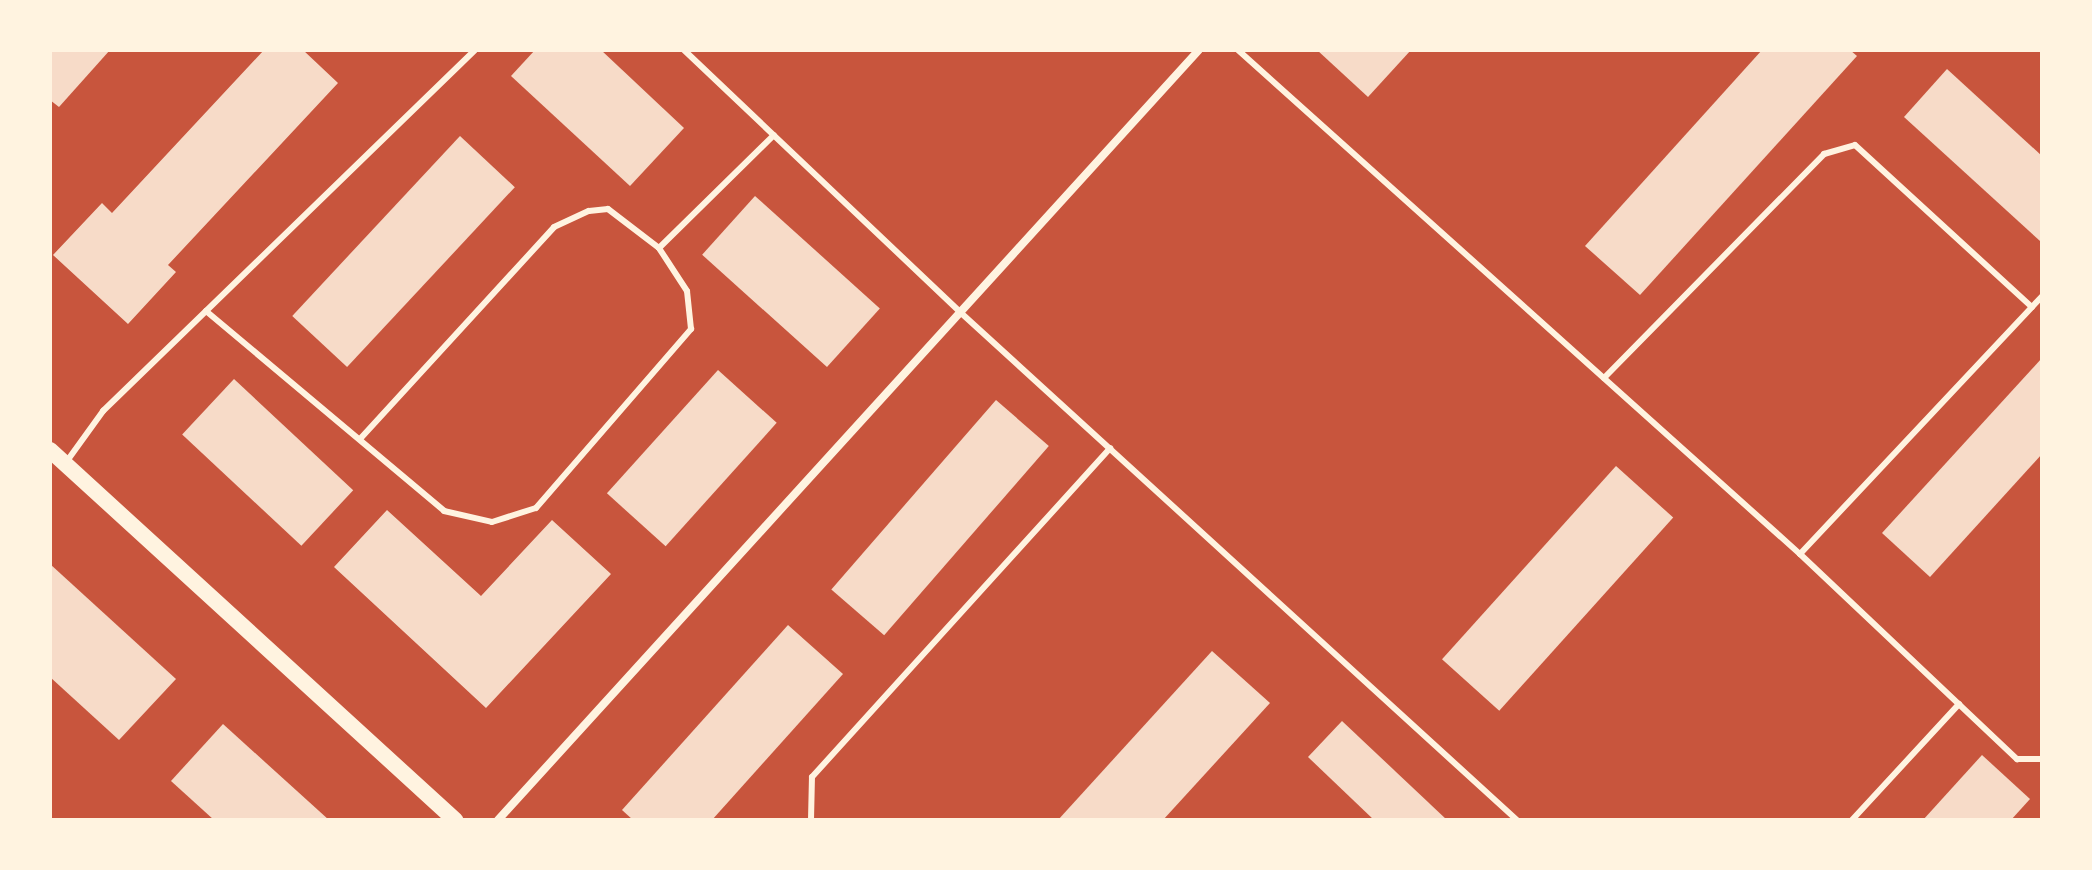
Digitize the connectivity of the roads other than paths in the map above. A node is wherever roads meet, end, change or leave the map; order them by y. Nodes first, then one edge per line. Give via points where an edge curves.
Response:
1 (475, 50) edge
2 (684, 50) edge
3 (1199, 50) edge
4 (1238, 50) edge
5 (774, 135) junction
6 (659, 248) junction
7 (2042, 296) edge
8 (2032, 307) junction
9 (206, 311) junction
10 (960, 312) junction
11 (1604, 378) junction
12 (360, 439) junction
13 (1110, 448) junction
14 (50, 450) edge
15 (65, 464) junction
16 (1800, 554) junction
17 (1959, 704) junction
18 (2042, 759) edge
19 (455, 820) edge
20 (498, 820) edge
21 (811, 820) edge
22 (1517, 820) edge
23 (1852, 820) edge

1 - 9 lane
2 - 5 lane
3 - 10 street
4 - 11 lane
5 - 6 lane
5 - 10 lane
6 - 12 lane via 608,209 589,211 554,227
6 - 12 lane via 687,291 691,329 536,508 492,522 444,511
7 - 8 lane
8 - 11 lane via 1855,145 1824,154
8 - 16 lane
9 - 12 lane
9 - 15 lane via 103,411
10 - 13 lane
10 - 20 street
11 - 16 lane
13 - 21 lane via 812,777
13 - 22 lane
14 - 15 main road
15 - 19 main road
16 - 17 lane
17 - 18 lane via 2017,759
17 - 23 lane

